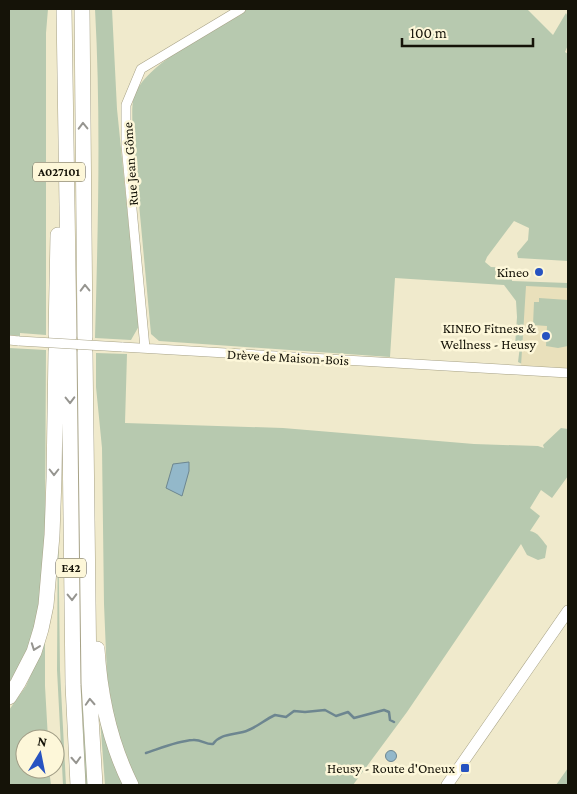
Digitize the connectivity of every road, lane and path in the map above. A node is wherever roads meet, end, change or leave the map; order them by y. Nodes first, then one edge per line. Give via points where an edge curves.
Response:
1 (64, 9) edge
2 (82, 9) edge
3 (241, 9) edge
4 (9, 340) edge
5 (62, 343) junction
6 (145, 348) junction
7 (568, 373) edge
8 (86, 409) junction
9 (568, 611) edge
10 (9, 698) edge
11 (78, 785) edge
12 (95, 785) edge
13 (131, 785) edge
14 (447, 785) edge

1 - 5 highway, A027101 via 59,133
8 -> 2 highway, E42
3 - 6 street, Rue Jean Gôme via 141,69 126,105 126,145
4 - 6 street, Drève de Maison-Bois, bridge
5 -> 10 highway, A027101 via 54,423 52,535 46,605 34,652
5 -> 11 highway, E42
6 - 7 street, Drève de Maison-Bois
12 -> 8 highway, E42 via 89,673
8 - 13 highway via 94,456 98,662 110,733
9 - 14 main road

